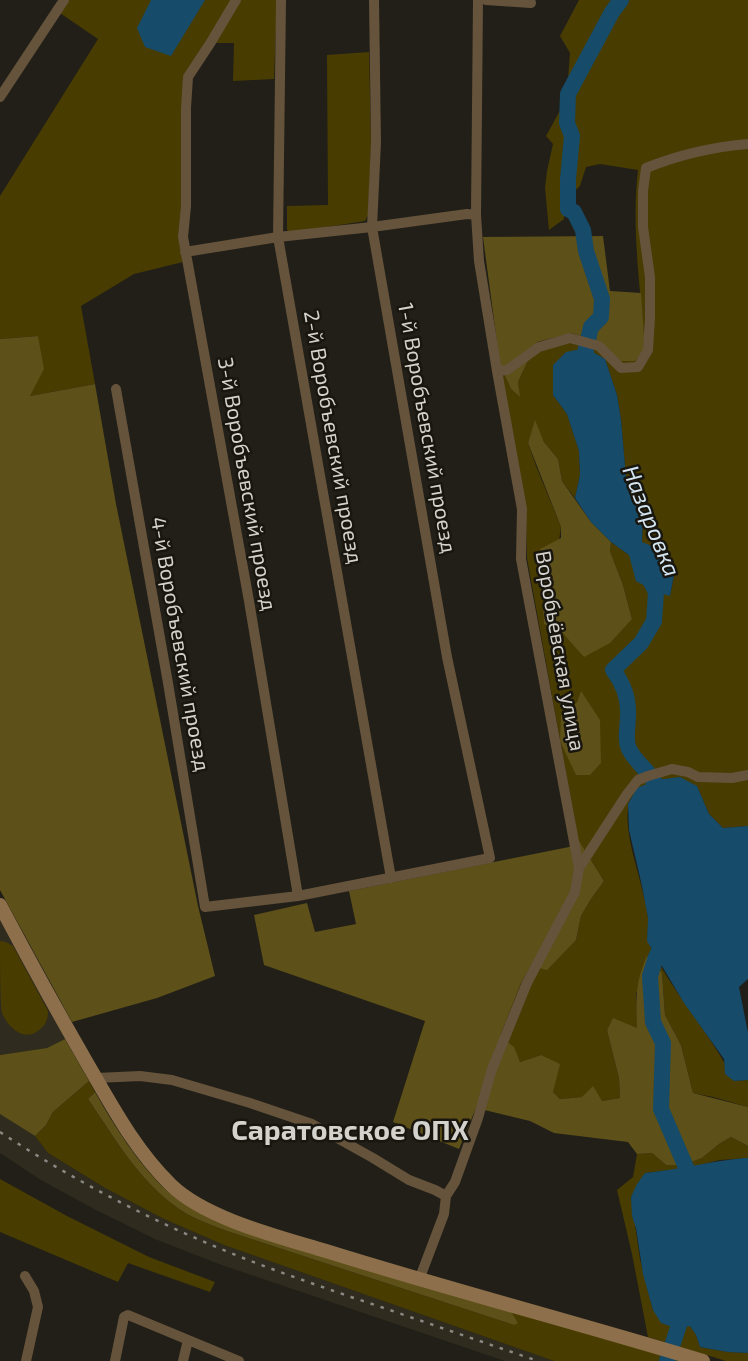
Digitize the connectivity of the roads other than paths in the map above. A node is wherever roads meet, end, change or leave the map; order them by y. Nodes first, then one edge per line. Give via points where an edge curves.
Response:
1 (64, 0) edge
2 (236, 0) edge
3 (281, 0) edge
4 (374, 0) edge
5 (478, 0) edge
6 (486, 0) edge
7 (530, 0) edge
8 (0, 97) edge
9 (748, 144) edge
10 (476, 215) junction
11 (372, 228) junction
12 (278, 237) junction
13 (185, 252) junction
14 (497, 371) junction
15 (116, 389) dead end
16 (748, 775) edge
17 (579, 868) junction
18 (391, 878) junction
19 (298, 896) junction
20 (0, 905) edge
21 (96, 1078) junction
22 (446, 1196) junction
23 (25, 1276) dead end
24 (419, 1280) junction
25 (188, 1340) junction
26 (26, 1361) edge
27 (115, 1361) edge
28 (183, 1361) edge
29 (239, 1361) edge
30 (703, 1361) edge

1 - 8 street
2 - 13 street, 3-й Воробъевский проезд via 188,77
3 - 12 street, 2-й Воробъевский проезд
4 - 11 street, 1-й Воробъевский проезд
5 - 10 street, Воробьёвская улица
6 - 7 street
9 - 14 street via 715,147 646,168 643,227 650,318 648,351 638,367 621,368 599,346 570,338 540,347 507,370
10 - 11 street
10 - 14 street, Воробьёвская улица
11 - 12 street
11 - 18 street, 1-й Воробъевский проезд via 447,657 489,858
12 - 13 street
12 - 18 street, 2-й Воробъевский проезд
13 - 19 street, 3-й Воробъевский проезд
14 - 17 street, Воробьёвская улица via 523,509 521,559
15 - 19 street, 4-й Воробъевский проезд via 205,906
16 - 17 street via 698,776 672,769 638,780
17 - 22 street, Воробьёвская улица via 575,892 527,983
18 - 19 street
20 - 21 street
21 - 22 street via 172,1080 312,1124 409,1181
21 - 24 street via 135,1144 173,1187 194,1202 232,1220
22 - 24 street, Воробьёвская улица via 444,1214
23 - 26 street via 38,1307
24 - 30 street
25 - 27 street via 128,1315
25 - 28 street
25 - 29 street

